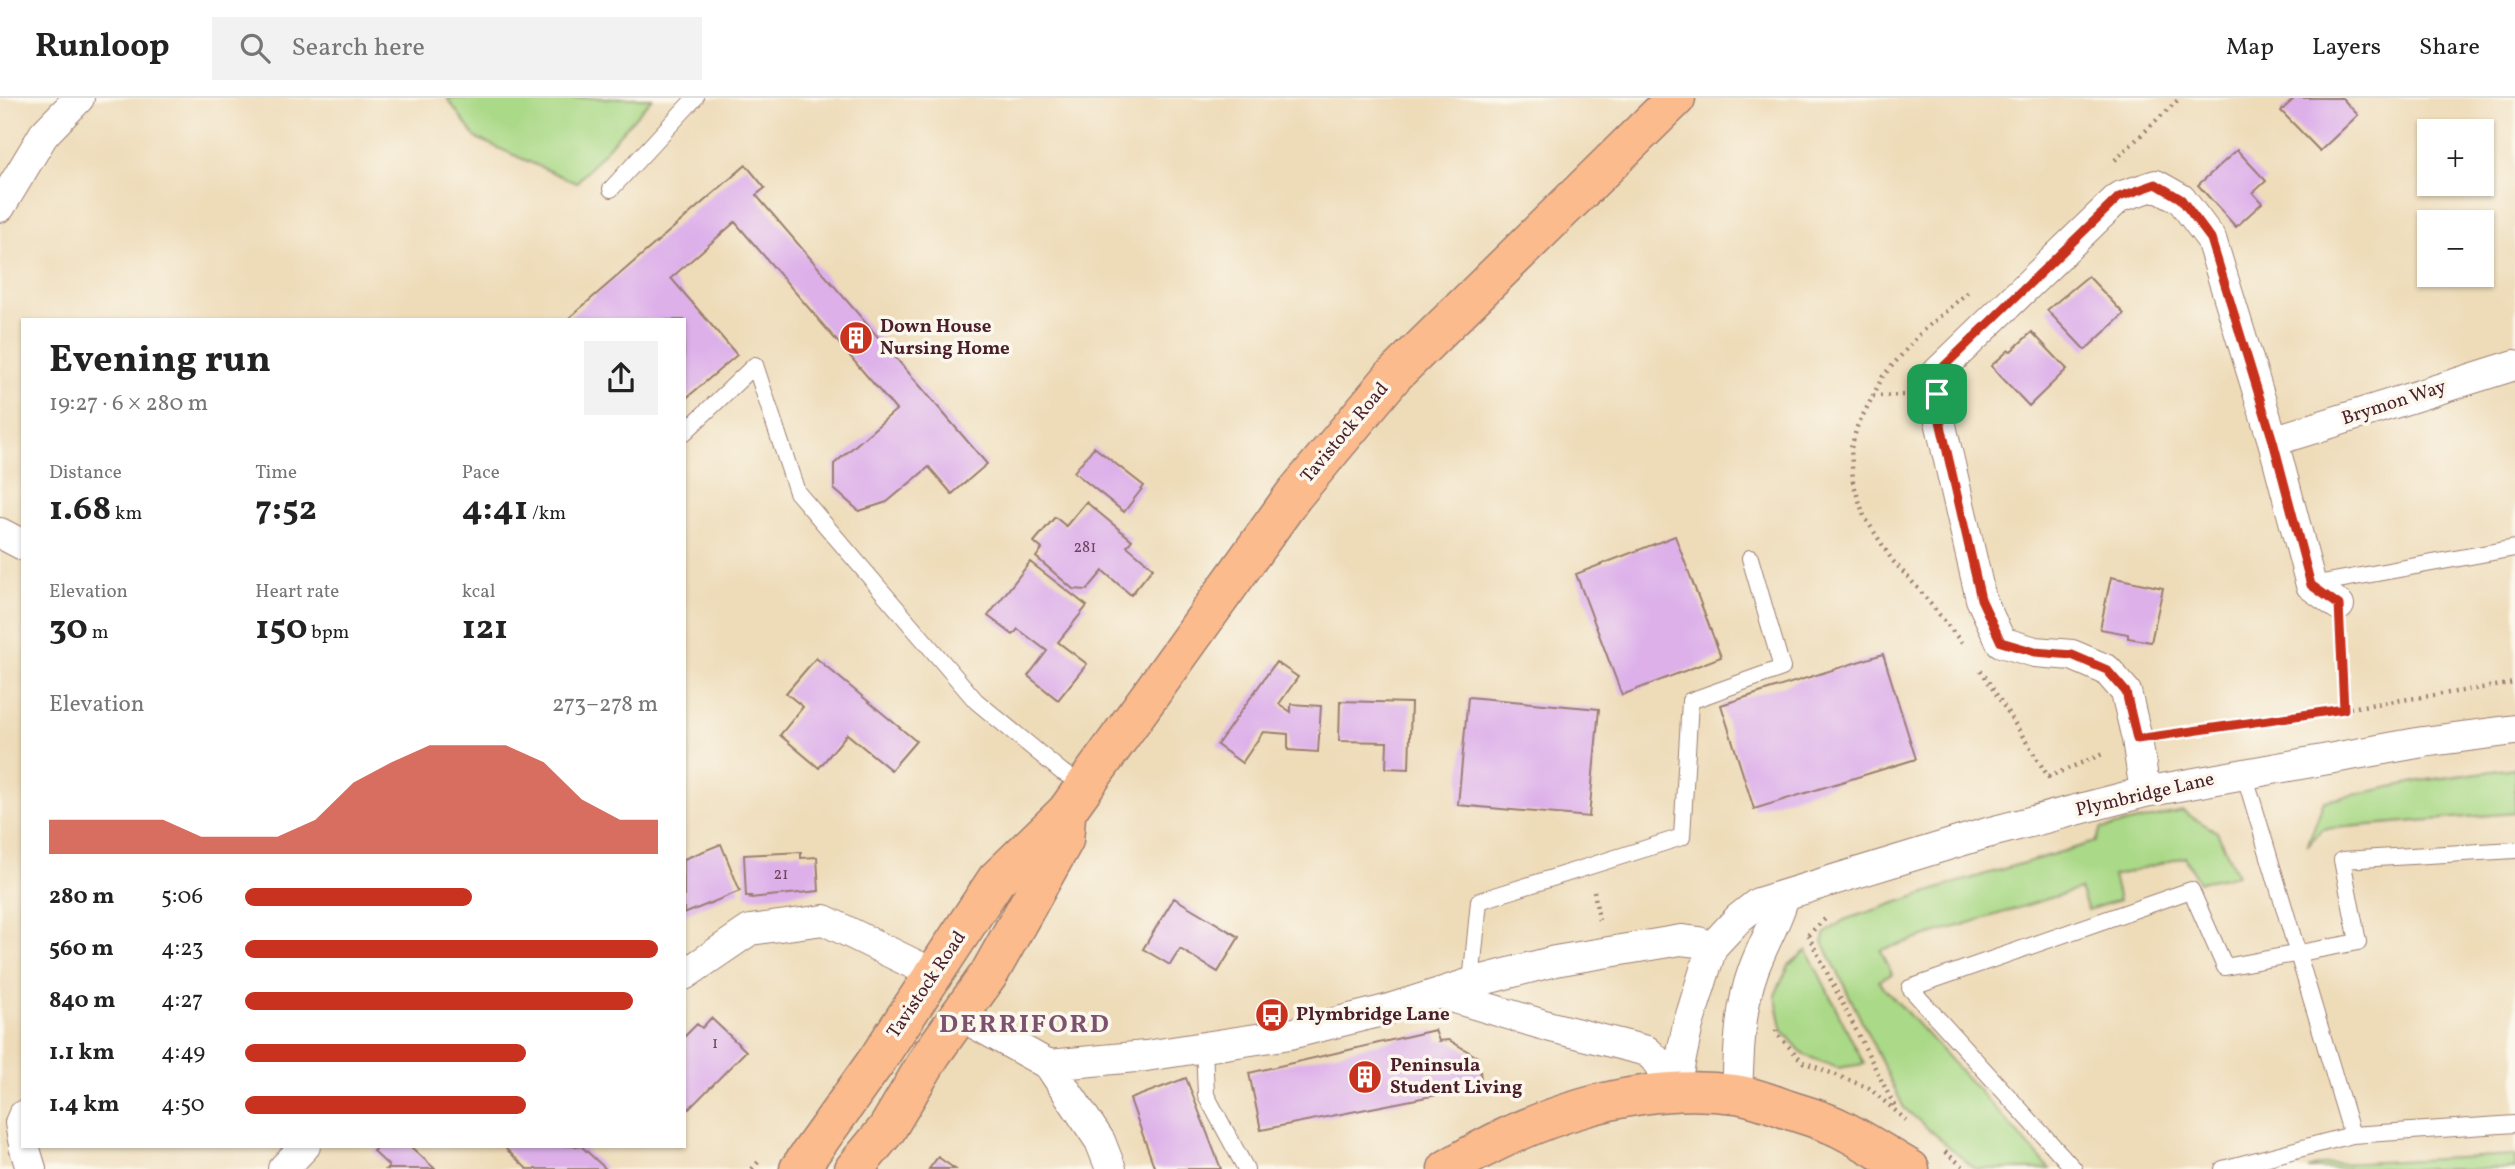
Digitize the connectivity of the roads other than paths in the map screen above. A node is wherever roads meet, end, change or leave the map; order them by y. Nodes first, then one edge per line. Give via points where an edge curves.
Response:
1 (79, 98) edge
2 (695, 98) edge
3 (1676, 98) edge
4 (611, 190) dead end
5 (0, 207) edge
6 (2515, 365) edge
7 (686, 431) edge
8 (2273, 441) junction
9 (0, 533) edge
10 (21, 544) edge
11 (2515, 548) edge
12 (1750, 558) dead end
13 (2311, 585) junction
14 (2339, 605) road end
15 (2515, 730) edge
16 (2244, 774) junction
17 (2146, 792) junction
18 (1076, 798) junction
19 (2515, 850) edge
20 (1784, 896) junction
21 (1712, 947) junction
22 (2296, 953) junction
23 (686, 974) edge
24 (934, 974) junction
25 (1472, 983) junction
26 (1441, 994) junction
27 (961, 1016) junction
28 (1204, 1047) junction
29 (1049, 1065) junction
30 (1674, 1091) junction
31 (1737, 1094) junction
32 (2515, 1124) edge
33 (2353, 1135) junction
34 (25, 1148) edge
35 (303, 1148) edge
36 (1923, 1157) edge
37 (31, 1169) edge
38 (283, 1169) edge
39 (799, 1169) edge
40 (854, 1169) edge
41 (1111, 1169) edge
42 (1246, 1169) edge
43 (1447, 1169) edge
44 (2074, 1169) edge
45 (2223, 1169) edge

1 - 5 street via 44,134
2 - 4 lane
3 - 18 main road, Tavistock Road via 1393,376 1293,496
6 - 8 street, Brymon Way
7 - 18 lane via 755,365 797,492 976,701 1062,772
8 - 13 street
8 - 17 street via 2211,239 2181,199 2156,184 2119,197 1937,373 1937,408 1981,599 2001,642 2035,652 2072,655 2107,670 2126,692
9 - 10 street
11 - 13 lane
12 - 25 lane via 1782,668 1690,701 1682,837 1479,901
13 - 14 street
15 - 16 street, Plymbridge Lane
16 - 17 street, Plymbridge Lane
16 - 22 lane
17 - 20 street, Plymbridge Lane via 1986,833
18 - 24 main road, Tavistock Road via 996,880
18 - 27 main road, Tavistock Road via 1064,840
19 - 22 lane via 2342,860 2358,942
20 - 21 street, Plymbridge Lane via 1758,903
20 - 31 street via 1744,1003
21 - 25 street via 1681,940 1555,961
21 - 30 street, Plymbridge Lane
22 - 33 lane
22 - 44 lane via 2225,967 2192,890 1910,988
23 - 24 street via 750,930 824,920
24 - 39 main road, Tavistock Road
25 - 26 street
26 - 28 street via 1290,1034
26 - 30 street via 1647,1051
27 - 29 street
27 - 40 main road, Tavistock Road via 931,1055 887,1129
28 - 29 street
28 - 42 lane via 1206,1095
29 - 41 street via 1100,1141
30 - 31 main road
30 - 43 main road via 1604,1102 1543,1122
31 - 36 main road
32 - 33 lane
33 - 45 lane
34 - 37 street
35 - 38 street

